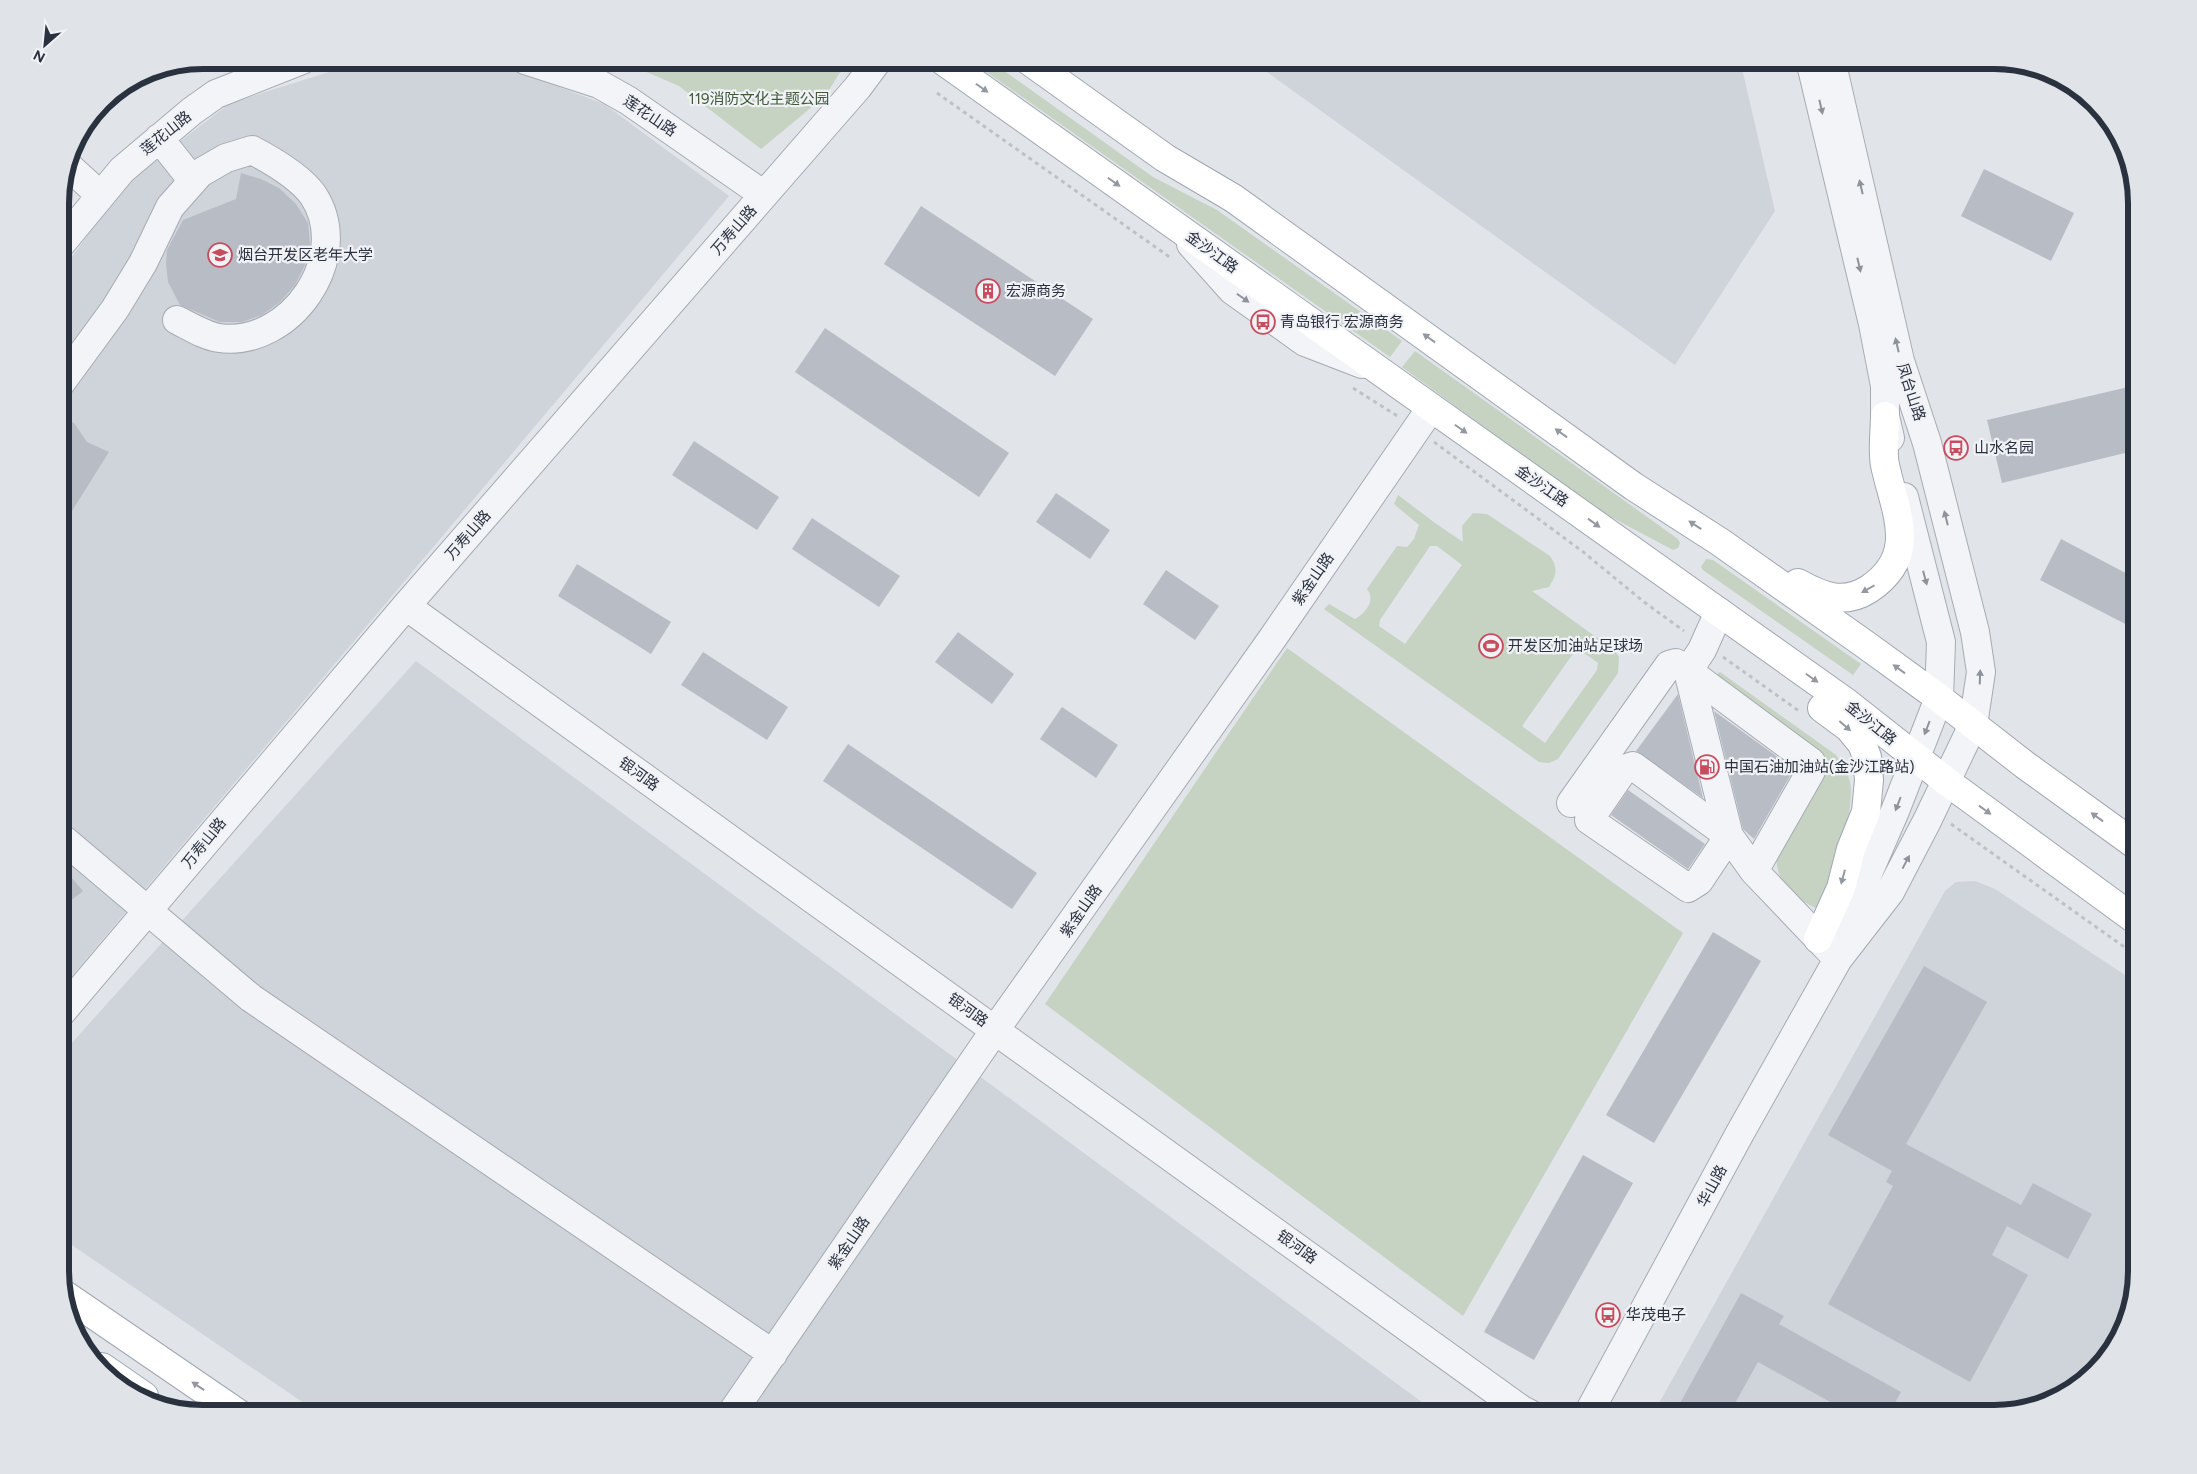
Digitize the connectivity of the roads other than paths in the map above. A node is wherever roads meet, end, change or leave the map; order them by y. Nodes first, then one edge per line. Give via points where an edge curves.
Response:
1 (279, 69) edge
2 (553, 69) edge
3 (871, 69) edge
4 (955, 69) edge
5 (1041, 69) edge
6 (1812, 69) edge
7 (1833, 69) edge
8 (159, 138) junction
9 (73, 170) edge
10 (193, 181) junction
11 (100, 195) junction
12 (764, 195) junction
13 (69, 234) edge
14 (177, 320) dead end
15 (69, 372) edge
16 (1885, 416) junction
17 (1423, 418) junction
18 (1720, 542) junction
19 (406, 606) junction
20 (1719, 612) junction
21 (1688, 671) junction
22 (1938, 698) junction
23 (1974, 725) junction
24 (1916, 758) junction
25 (1946, 781) junction
26 (1571, 803) dead end
27 (1729, 836) junction
28 (2128, 839) edge
29 (69, 844) edge
30 (1754, 871) junction
31 (148, 912) junction
32 (2128, 914) edge
33 (1818, 939) junction
34 (1838, 959) junction
35 (69, 1004) edge
36 (995, 1030) junction
37 (71, 1299) edge
38 (773, 1354) junction
39 (226, 1405) edge
40 (737, 1405) edge
41 (1515, 1405) edge
42 (1593, 1405) edge

1 - 8 street, 莲花山路 via 216,94
2 - 12 street, 莲花山路 via 599,84 628,101
3 - 12 street, 万寿山路
4 -> 17 main road, 金沙江路 via 1378,370
18 -> 5 main road via 1633,486 1233,198 1165,158
6 -> 16 street, 凤台山路 via 1873,324 1885,386
23 -> 7 street, 凤台山路 via 1981,672 1975,632 1928,443 1900,361
8 - 10 street
8 - 11 street, 莲花山路 via 122,170
9 - 11 street
10 - 14 street via 200,173 226,158 252,150 290,173 312,194 321,213 326,241 322,267 309,293 294,312 272,328 244,338 219,338
10 - 15 street via 170,207 115,309
11 - 13 street, 莲花山路
12 - 19 street, 万寿山路
16 -> 18 main road via 1885,463 1902,535 1893,567 1881,581 1849,598 1832,598
16 -> 22 street, 凤台山路 via 1941,642
17 -> 20 main road, 金沙江路
17 - 36 street, 紫金山路 via 1272,639
22 -> 18 main road
19 - 31 street, 万寿山路 via 217,826
19 - 36 street, 银河路
20 - 21 street
20 -> 24 main road, 金沙江路 via 1847,703
20 -> 33 main road via 1768,667 1849,728 1862,744 1866,757 1869,780 1866,812 1851,849 1841,888
21 - 26 street via 1676,663 1669,665
21 - 27 street
21 - 30 street via 1811,762 1811,771
22 - 23 main road
22 -> 24 street, 凤台山路
23 - 25 street, 凤台山路
28 -> 23 main road
24 - 25 main road, 金沙江路
24 -> 34 street, 凤台山路 via 1856,901
25 -> 32 main road, 金沙江路
34 -> 25 street, 凤台山路 via 1890,892
27 - 27 street via 1634,766 1624,769 1589,820 1688,888 1699,881
27 - 30 street
29 - 31 street
30 - 33 street
31 - 35 street, 万寿山路
31 - 38 street via 251,998
33 - 34 street
34 - 42 street, 华山路
36 - 38 street, 紫金山路
36 - 41 street, 银河路
39 -> 37 main road
38 - 40 street, 紫金山路

